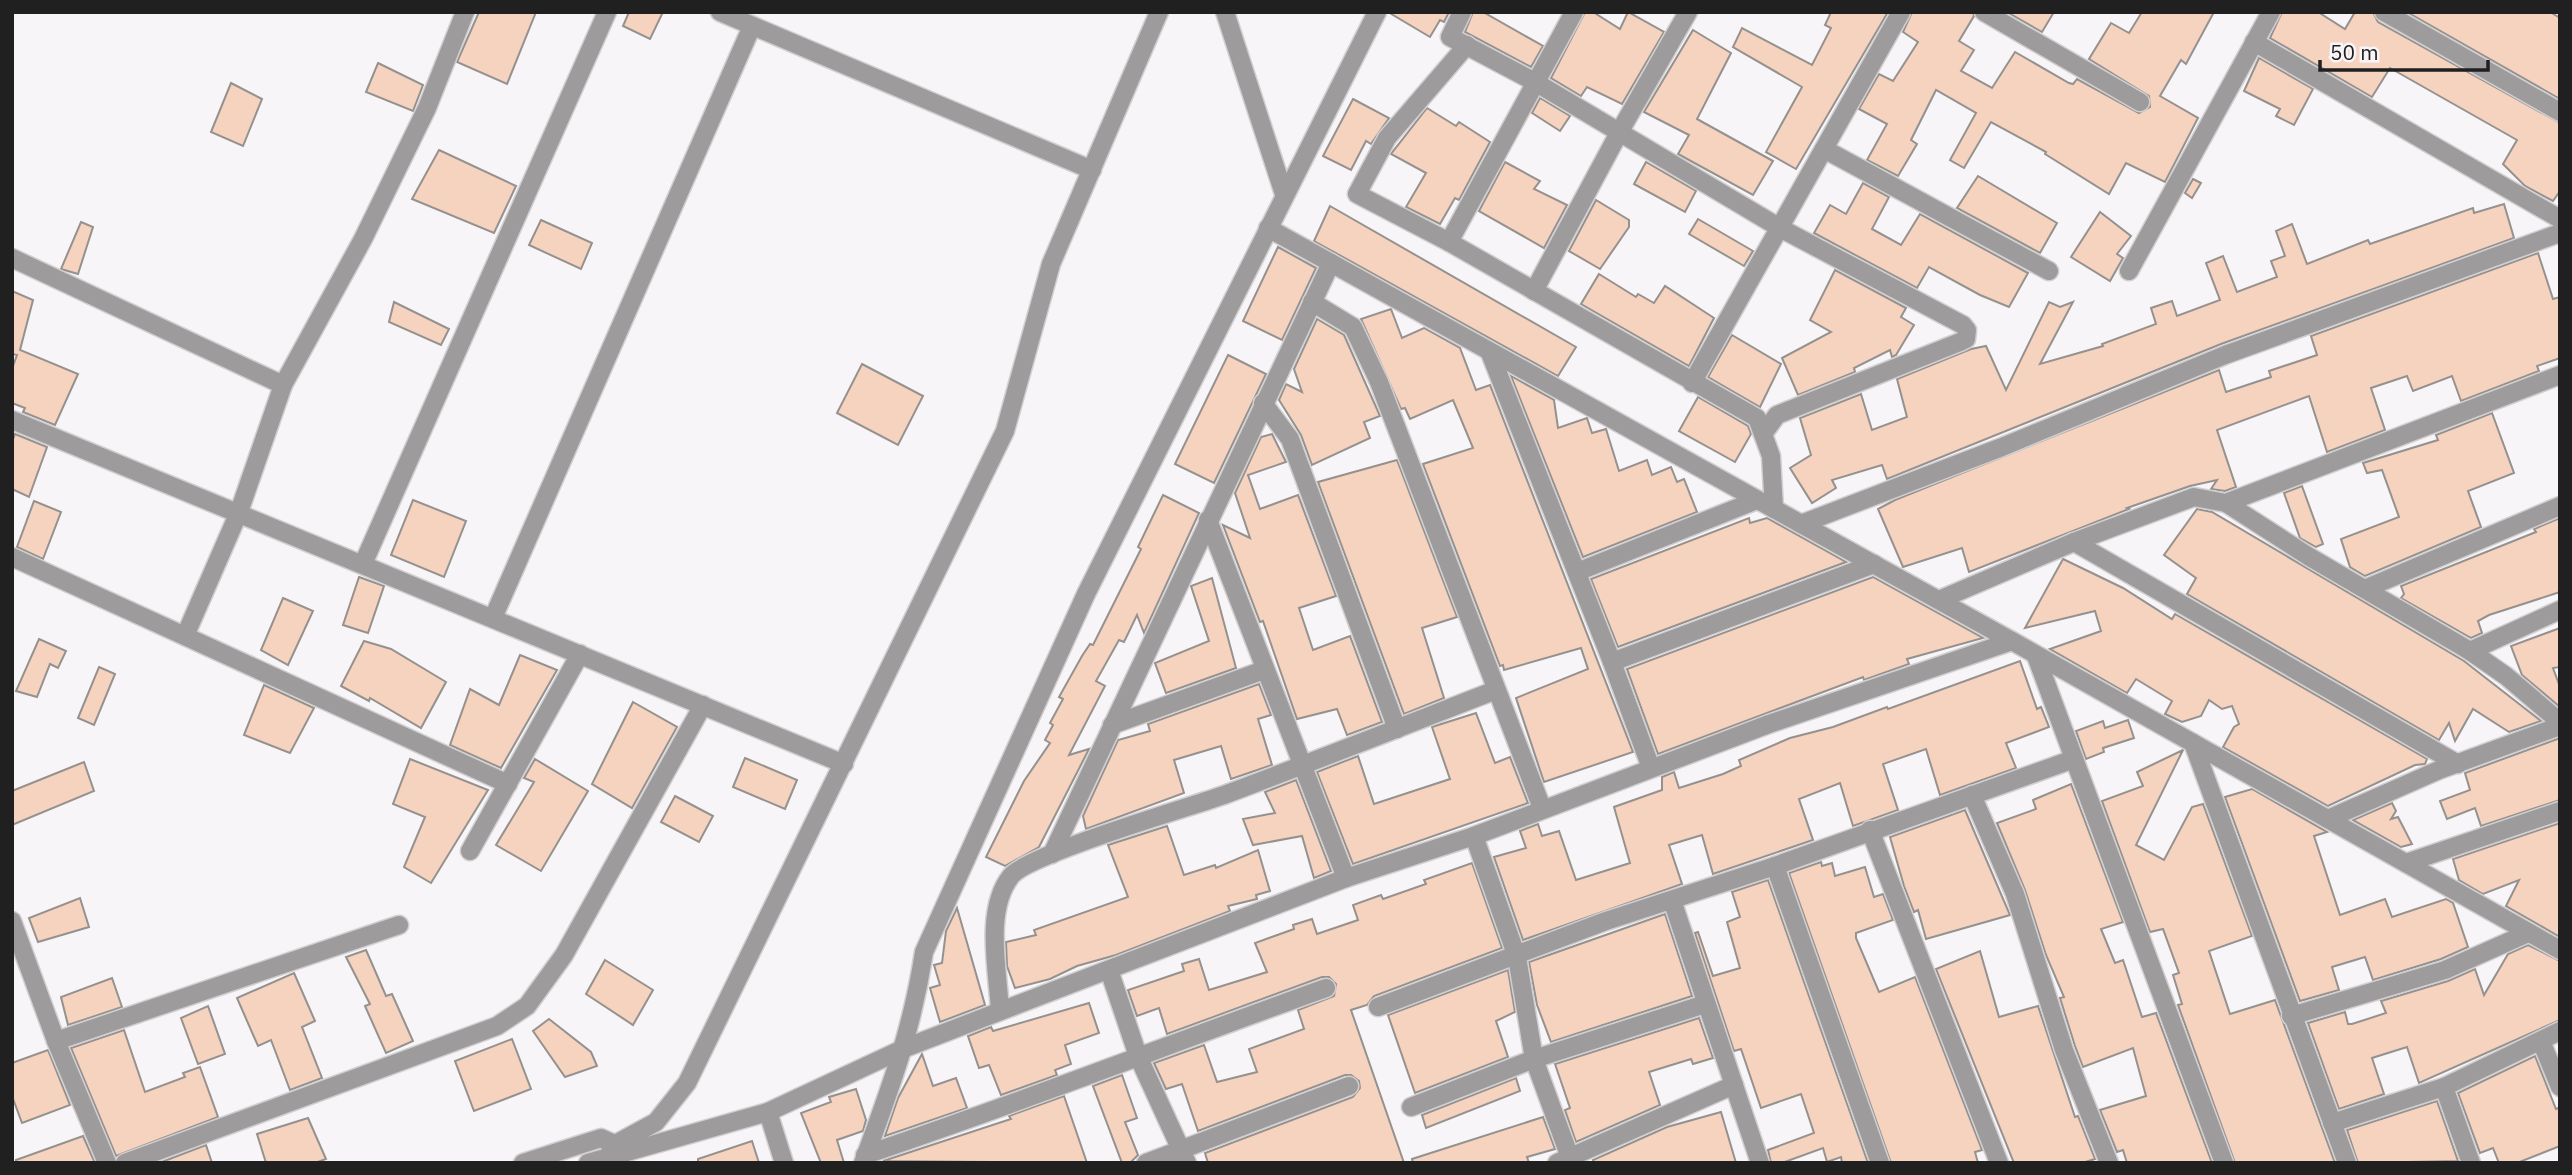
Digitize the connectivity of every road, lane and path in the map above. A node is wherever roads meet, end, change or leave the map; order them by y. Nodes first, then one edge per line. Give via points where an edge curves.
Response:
1 (465, 12) edge
2 (607, 12) edge
3 (720, 12) edge
4 (1159, 12) edge
5 (1225, 12) edge
6 (1377, 12) edge
7 (1462, 12) edge
8 (1574, 12) edge
9 (1688, 12) edge
10 (1901, 12) edge
11 (1984, 12) edge
12 (2271, 12) edge
13 (2385, 12) edge
14 (752, 26) junction
15 (2254, 42) junction
16 (1466, 46) junction
17 (1535, 82) junction
18 (2140, 102) dead end
19 (2560, 112) edge
20 (1620, 131) junction
21 (1824, 149) junction
22 (1092, 170) junction
23 (1284, 194) junction
24 (2560, 219) edge
25 (1780, 228) junction
26 (1268, 229) junction
27 (2560, 233) edge
28 (1449, 242) junction
29 (12, 258) edge
30 (1331, 263) junction
31 (2049, 271) dead end
32 (2129, 271) dead end
33 (1534, 291) junction
34 (1312, 302) junction
35 (1490, 353) junction
36 (2560, 375) edge
37 (1692, 383) junction
38 (283, 385) junction
39 (1263, 403) junction
40 (12, 420) edge
41 (1763, 434) junction
42 (1757, 500) junction
43 (2226, 503) junction
44 (2560, 506) edge
45 (1774, 509) junction
46 (239, 512) junction
47 (1208, 520) junction
48 (1801, 524) junction
49 (2074, 542) junction
50 (12, 557) edge
51 (363, 564) junction
52 (1874, 564) junction
53 (1577, 572) junction
54 (2367, 588) junction
55 (1939, 600) junction
56 (2560, 610) edge
57 (493, 618) junction
58 (185, 636) junction
59 (2012, 640) junction
60 (2470, 651) junction
61 (580, 654) junction
62 (2036, 656) junction
63 (1612, 662) junction
64 (1264, 670) junction
65 (1496, 690) junction
66 (703, 705) junction
67 (2560, 724) edge
68 (1112, 725) junction
69 (1397, 729) junction
70 (2193, 743) junction
71 (2074, 759) junction
72 (844, 764) junction
73 (2458, 764) junction
74 (1300, 765) junction
75 (1651, 768) junction
76 (508, 784) junction
77 (1972, 795) junction
78 (1542, 808) junction
79 (2560, 811) edge
80 (2328, 819) junction
81 (1870, 830) junction
82 (1474, 836) junction
83 (470, 851) dead end
84 (1052, 855) junction
85 (2406, 863) junction
86 (1775, 866) junction
87 (1346, 878) junction
88 (1672, 900) junction
89 (12, 921) edge
90 (399, 925) dead end
91 (2528, 933) junction
92 (2560, 950) edge
93 (1517, 957) junction
94 (1109, 970) junction
95 (1326, 988) dead end
96 (1705, 1003) junction
97 (1378, 1007) dead end
98 (1000, 1011) junction
99 (2291, 1016) junction
100 (2560, 1031) edge
101 (56, 1041) junction
102 (2541, 1041) junction
103 (905, 1048) junction
104 (1138, 1056) junction
105 (1534, 1059) junction
106 (2555, 1067) edge
107 (1734, 1085) junction
108 (1349, 1086) dead end
109 (2444, 1087) junction
110 (2560, 1087) edge
111 (1411, 1107) dead end
112 (768, 1112) junction
113 (2332, 1123) junction
114 (611, 1150) junction
115 (1185, 1155) edge
116 (864, 1159) edge
117 (1566, 1161) edge
118 (107, 1163) edge
119 (125, 1163) edge
120 (523, 1163) edge
121 (588, 1163) edge
122 (785, 1163) edge
123 (1146, 1163) edge
124 (1760, 1163) edge
125 (1880, 1163) edge
126 (1999, 1163) edge
127 (2109, 1163) edge
128 (2224, 1163) edge
129 (2347, 1163) edge
130 (2471, 1163) edge

1 - 38 street via 427,108 363,239
2 - 51 street
3 - 14 street
4 - 22 street
5 - 23 street
6 - 23 street
7 - 16 street via 1450,37
8 - 17 street
9 - 20 street
10 - 21 street
11 - 18 street
12 - 15 street
13 - 19 street
14 - 22 street
14 - 57 street
15 - 24 street
15 - 32 street
16 - 17 street
16 - 28 street via 1387,138 1357,194
17 - 20 street
17 - 28 street
20 - 25 street
20 - 33 street
21 - 25 street
21 - 31 street
22 - 72 street via 1051,264 1005,431
23 - 26 street
25 - 37 street
25 - 41 street via 1964,325 1968,334 1960,342 1777,415
26 - 30 street
26 - 103 street via 1086,594 924,952
27 - 48 street via 2225,355
28 - 33 street
29 - 38 street
30 - 34 street
30 - 35 street
33 - 37 street
34 - 39 street
34 - 65 street via 1353,327 1379,382
35 - 42 street
35 - 53 street
36 - 43 street
37 - 41 street via 1757,418
38 - 46 street
39 - 47 street
39 - 69 street via 1290,439
40 - 46 street
41 - 45 street via 1771,456
42 - 45 street
42 - 53 street
43 - 49 street via 2194,497
43 - 54 street
44 - 54 street
45 - 48 street
46 - 51 street
46 - 58 street
47 - 64 street
47 - 68 street
48 - 52 street
49 - 55 street
49 - 73 street
50 - 58 street
51 - 57 street
52 - 55 street
52 - 63 street
53 - 63 street
54 - 60 street
55 - 59 street
56 - 60 street
57 - 61 street
58 - 76 street
59 - 62 street
59 - 75 street
60 - 67 street
61 - 66 street
61 - 76 street
62 - 70 street
62 - 71 street
63 - 75 street
64 - 68 street
64 - 74 street
65 - 69 street
65 - 78 street
66 - 72 street
66 - 119 street via 564,954 527,1006 497,1026
67 - 73 street
68 - 84 street
69 - 74 street
70 - 80 street
70 - 99 street
71 - 77 street
71 - 128 street
72 - 114 street via 687,1083 656,1122
73 - 80 street
74 - 84 street
74 - 87 street
75 - 78 street
76 - 83 street
77 - 81 street
77 - 127 street via 2015,894 2064,1049
78 - 82 street
79 - 85 street
80 - 85 street
81 - 86 street
81 - 126 street
82 - 87 street
82 - 93 street
84 - 98 street via 1013,874 1000,895 996,926
85 - 91 street
86 - 88 street
86 - 125 street
87 - 94 street
88 - 93 street
88 - 96 street
89 - 101 street
90 - 101 street
91 - 92 street
91 - 99 street via 2445,970
93 - 97 street
93 - 105 street
94 - 98 street
94 - 104 street
95 - 104 street
96 - 105 street
96 - 107 street
98 - 103 street
99 - 113 street
100 - 102 street
101 - 118 street
102 - 106 street
102 - 109 street
103 - 112 street
103 - 116 street
104 - 115 street
104 - 116 street
105 - 111 street
105 - 117 street
106 - 110 street
107 - 117 street
107 - 124 street
108 - 115 street
109 - 113 street
109 - 130 street
112 - 114 street
112 - 122 street
113 - 129 street
114 - 120 street via 606,1138 592,1139
114 - 121 street
115 - 123 street

